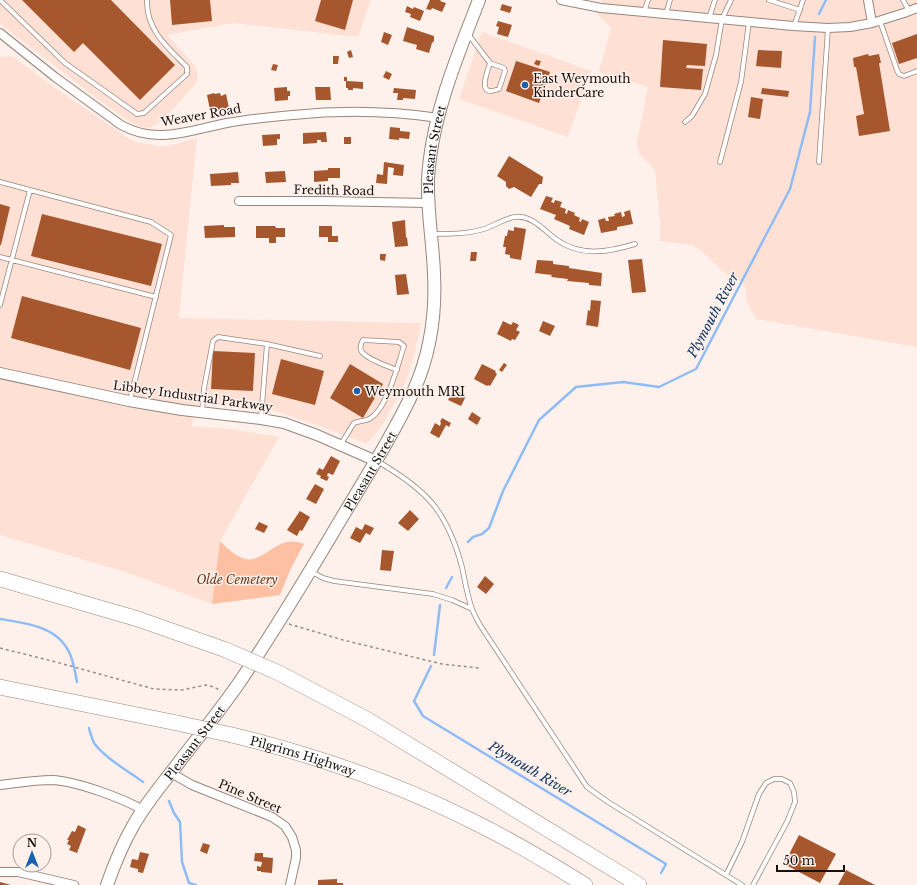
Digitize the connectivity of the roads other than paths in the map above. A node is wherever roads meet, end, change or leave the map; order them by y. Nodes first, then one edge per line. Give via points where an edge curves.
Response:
1 (0, 0) edge
2 (479, 0) edge
3 (561, 0) edge
4 (648, 0) edge
5 (670, 0) edge
6 (715, 0) edge
7 (731, 0) edge
8 (769, 0) edge
9 (803, 0) edge
10 (868, 0) edge
11 (903, 0) edge
12 (146, 1) edge
13 (917, 8) edge
14 (800, 10) junction
15 (909, 11) junction
16 (644, 12) junction
17 (666, 14) junction
18 (709, 18) junction
19 (722, 19) junction
20 (880, 20) junction
21 (749, 22) junction
22 (872, 23) junction
23 (793, 26) junction
24 (828, 28) junction
25 (467, 32) junction
26 (0, 33) edge
27 (490, 63) junction
28 (917, 71) edge
29 (439, 118) junction
30 (685, 122) dead end
31 (720, 162) dead end
32 (819, 162) dead end
33 (0, 182) edge
34 (30, 190) junction
35 (239, 201) dead end
36 (428, 203) junction
37 (430, 234) junction
38 (635, 244) dead end
39 (0, 256) edge
40 (11, 259) junction
41 (156, 297) junction
42 (0, 305) edge
43 (267, 344) junction
44 (320, 356) dead end
45 (397, 370) junction
46 (0, 373) edge
47 (129, 401) junction
48 (202, 412) junction
49 (261, 419) junction
50 (340, 445) junction
51 (376, 460) junction
52 (310, 571) junction
53 (0, 579) edge
54 (472, 609) junction
55 (0, 686) edge
56 (171, 773) junction
57 (0, 785) edge
58 (142, 810) junction
59 (0, 872) edge
60 (726, 875) junction
61 (74, 885) edge
62 (107, 885) edge
63 (290, 885) edge
64 (585, 885) edge
65 (639, 885) edge
66 (742, 885) edge
67 (753, 885) edge

1 - 12 lane via 65,63 137,114 144,113 187,74 187,68 158,37 150,23
2 - 25 main road, Pleasant Street
3 - 16 street via 600,8
4 - 16 lane
5 - 17 lane
6 - 18 lane
7 - 19 lane
8 - 14 lane
9 - 14 lane
10 - 22 street
11 - 15 lane
13 - 15 street
14 - 23 lane
15 - 20 street
16 - 17 street
17 - 18 street
18 - 19 street
19 - 21 street
19 - 30 lane via 716,55 705,94 692,116
20 - 22 street
20 - 28 lane via 899,74 904,76
21 - 23 street
21 - 31 lane via 741,82
22 - 24 street
23 - 24 street
24 - 32 lane
25 - 27 lane
25 - 29 main road, Pleasant Street
26 - 29 street, Weaver Road via 121,125 141,134 181,133 250,119 295,114 387,113
27 - 27 lane via 484,83 487,90 493,91 498,89 505,71 504,68
29 - 36 main road, Pleasant Street via 430,165
33 - 34 lane
34 - 40 lane
34 - 41 lane via 151,222 171,235
35 - 36 street, Fredith Road
36 - 37 main road, Pleasant Street
37 - 38 lane via 483,229 515,217 526,218 557,240 572,248 588,252 616,250
37 - 51 main road, Pleasant Street via 434,306 426,354 414,388
39 - 40 lane
40 - 41 lane
40 - 42 lane
41 - 47 lane
43 - 44 lane
43 - 48 lane via 218,337 213,341
43 - 49 lane
45 - 45 lane via 403,344 363,340 362,353
45 - 50 lane via 380,410 370,418 354,423
46 - 47 street, Libbey Industrial Parkway
47 - 48 street, Libbey Industrial Parkway
48 - 49 street, Libbey Industrial Parkway
49 - 50 street, Libbey Industrial Parkway via 284,423
50 - 51 street, Libbey Industrial Parkway
51 - 52 main road, Pleasant Street
51 - 54 lane via 412,483 439,511 455,542
52 - 54 lane via 334,581 433,594
52 - 56 main road, Pleasant Street via 229,696
53 - 65 highway, bridge via 138,619 226,650 279,673 368,720
54 - 60 lane via 587,787
55 - 64 highway, Pilgrims Highway, bridge via 232,735 336,765 426,800 499,835
56 - 58 main road, Pleasant Street
56 - 63 street, Pine Street via 192,785 272,817 285,826 296,850
57 - 58 street via 30,781 65,782 127,802
58 - 62 main road, Pleasant Street via 128,835
59 - 61 street via 18,872
60 - 66 lane
60 - 67 lane via 742,842 759,794 766,783 782,779 790,783 795,802 784,829

